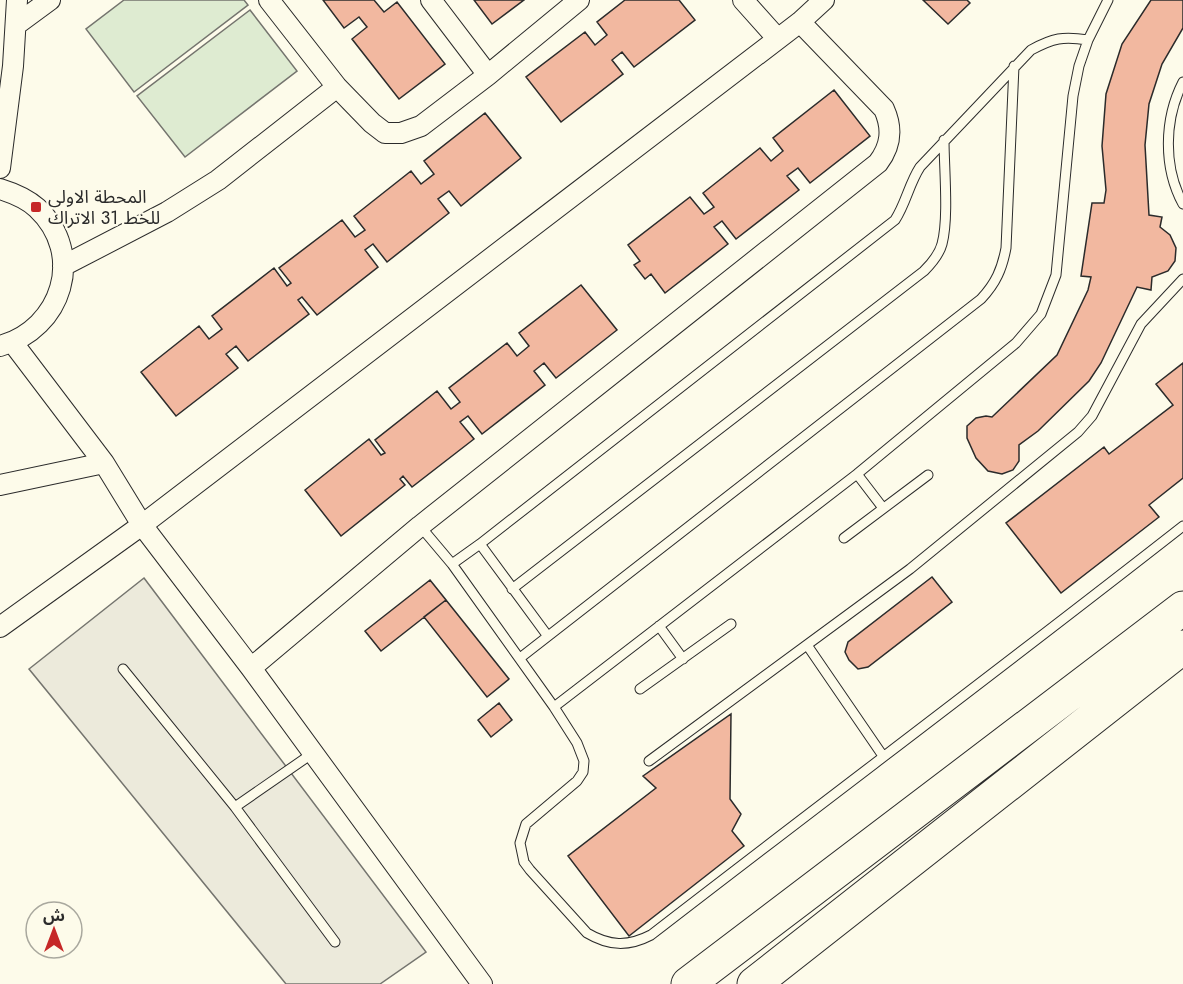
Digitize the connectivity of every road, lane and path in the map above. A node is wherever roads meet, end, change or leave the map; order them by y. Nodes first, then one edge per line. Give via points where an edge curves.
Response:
1 (17, 0) edge
2 (50, 0) edge
3 (269, 0) edge
4 (431, 0) edge
5 (579, 0) edge
6 (743, 0) edge
7 (824, 0) edge
8 (1108, 0) edge
9 (800, 22) junction
10 (16, 25) junction
11 (777, 38) junction
12 (1088, 40) junction
13 (1014, 66) junction
14 (488, 75) junction
15 (1183, 82) edge
16 (337, 87) junction
17 (944, 140) junction
18 (0, 168) edge
19 (0, 189) edge
20 (1183, 204) edge
21 (63, 266) junction
22 (1183, 279) edge
23 (7, 344) edge
24 (104, 463) junction
25 (857, 474) junction
26 (928, 475) dead end
27 (0, 485) edge
28 (883, 508) junction
29 (142, 525) junction
30 (420, 526) junction
31 (1183, 526) edge
32 (844, 538) dead end
33 (480, 544) junction
34 (452, 564) junction
35 (512, 589) junction
36 (1183, 608) edge
37 (731, 624) dead end
38 (659, 626) junction
39 (0, 627) edge
40 (547, 635) junction
41 (807, 645) junction
42 (1183, 647) edge
43 (520, 658) junction
44 (682, 659) junction
45 (251, 668) junction
46 (123, 669) dead end
47 (640, 689) dead end
48 (554, 707) junction
49 (313, 753) junction
50 (883, 756) junction
51 (649, 761) dead end
52 (235, 807) junction
53 (335, 942) dead end
54 (482, 984) edge
55 (688, 984) edge
56 (754, 984) edge

1 - 10 street
2 - 10 street
3 - 16 street
4 - 14 street
5 - 14 street
6 - 11 street
7 - 9 street
8 - 12 lane
9 - 11 street
9 - 30 street via 884,109 891,131 885,154
10 - 18 street
11 - 29 street
12 - 13 lane via 1050,40 1031,50
12 - 25 lane via 1073,96 1056,274 1041,314 1016,343
13 - 17 lane
13 - 40 lane via 1006,248 994,286
14 - 16 street via 421,126 401,133 385,133
15 - 20 lane via 1176,96 1167,144
16 - 21 street via 218,180 167,212
17 - 33 lane via 912,178 895,219
17 - 35 lane via 945,229 935,260
19 - 21 street via 36,207 51,224 60,244
21 - 23 street via 60,290 51,312 40,325
22 - 41 lane via 1141,324 1092,416 1078,432 910,569
23 - 24 street
24 - 27 street
24 - 29 street
25 - 28 lane
25 - 38 lane
26 - 28 lane
28 - 32 lane
29 - 39 street
29 - 45 street
30 - 34 lane
30 - 45 street
31 - 50 lane
33 - 34 lane
33 - 35 lane
34 - 43 lane
35 - 40 lane
36 - 55 highway
37 - 44 lane
38 - 44 lane
38 - 48 lane
40 - 43 lane
41 - 50 lane
41 - 51 lane
42 - 56 highway
43 - 48 lane
44 - 47 lane
45 - 49 street
46 - 52 lane
48 - 50 lane via 582,751 583,772 526,824 521,853 530,870 587,933 619,945 651,935
49 - 52 lane
49 - 54 street
52 - 53 lane

